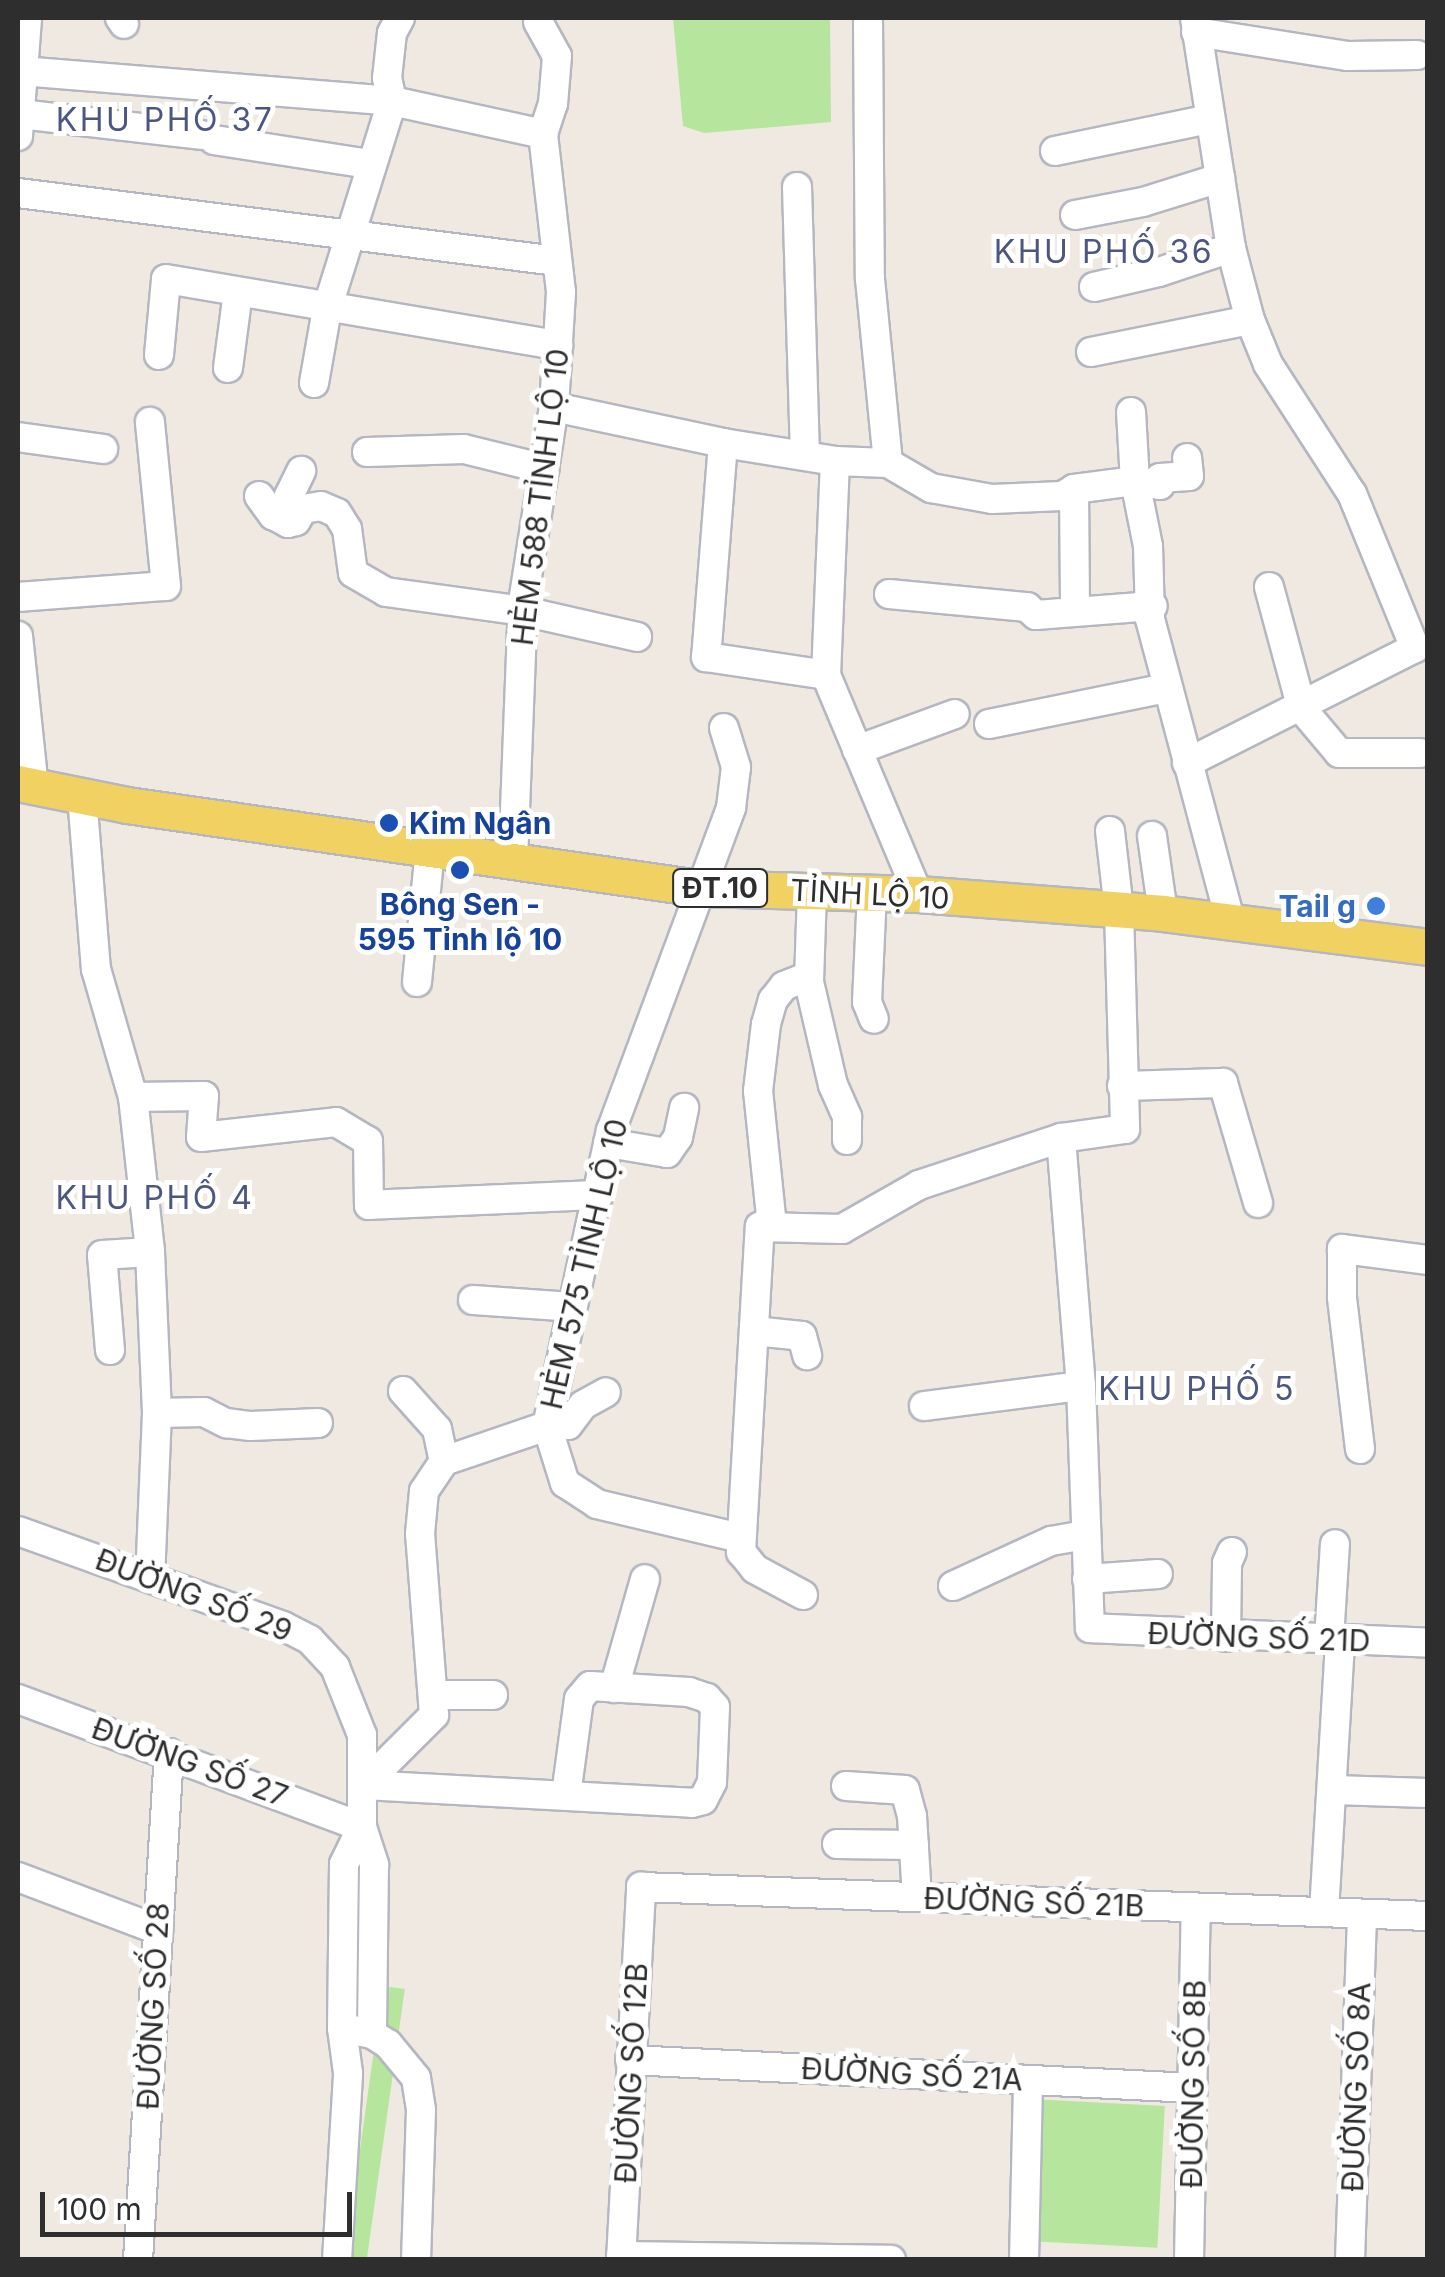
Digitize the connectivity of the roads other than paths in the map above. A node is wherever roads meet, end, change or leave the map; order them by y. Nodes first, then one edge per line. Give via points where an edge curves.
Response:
1 (27, 18) edge
2 (400, 18) edge
3 (868, 18) edge
4 (538, 22) dead end
5 (1195, 25) edge
6 (1417, 54) dead end
7 (21, 70) junction
8 (392, 101) junction
9 (1210, 120) junction
10 (19, 125) edge
11 (542, 134) junction
12 (1055, 151) dead end
13 (369, 164) junction
14 (1220, 178) junction
15 (797, 187) dead end
16 (18, 193) edge
17 (1075, 215) dead end
18 (347, 236) junction
19 (1231, 248) junction
20 (557, 262) junction
21 (1094, 287) dead end
22 (238, 292) junction
23 (327, 309) junction
24 (1250, 320) junction
25 (558, 345) junction
26 (1091, 352) dead end
27 (159, 355) dead end
28 (228, 368) dead end
29 (314, 383) dead end
30 (554, 407) junction
31 (1131, 412) dead end
32 (150, 422) dead end
33 (18, 437) edge
34 (723, 443) junction
35 (104, 449) dead end
36 (366, 452) dead end
37 (805, 454) junction
38 (1187, 458) dead end
39 (835, 461) junction
40 (888, 463) junction
41 (545, 468) junction
42 (302, 471) dead end
43 (1135, 481) junction
44 (1074, 489) junction
45 (258, 496) dead end
46 (288, 523) junction
47 (1269, 588) dead end
48 (889, 594) dead end
49 (18, 598) edge
50 (1153, 606) junction
51 (1075, 610) junction
52 (1416, 611) edge
53 (523, 612) junction
54 (18, 636) edge
55 (637, 637) dead end
56 (826, 674) junction
57 (1166, 688) junction
58 (1302, 708) junction
59 (955, 714) dead end
60 (989, 724) dead end
61 (724, 728) dead end
62 (857, 750) junction
63 (1420, 753) dead end
64 (1187, 763) junction
65 (26, 785) edge
66 (82, 796) junction
67 (1110, 832) dead end
68 (1152, 836) dead end
69 (430, 850) junction
70 (514, 862) junction
71 (699, 888) junction
72 (812, 891) junction
73 (872, 892) junction
74 (918, 894) junction
75 (1119, 910) junction
76 (1163, 912) junction
77 (1230, 919) junction
78 (1428, 947) edge
79 (809, 976) junction
80 (417, 982) dead end
81 (874, 1019) dead end
82 (1122, 1086) junction
83 (133, 1097) junction
84 (684, 1108) dead end
85 (1061, 1138) junction
86 (847, 1140) dead end
87 (608, 1143) junction
88 (599, 1195) junction
89 (1258, 1202) dead end
90 (772, 1226) junction
91 (150, 1252) junction
92 (1428, 1260) edge
93 (473, 1300) dead end
94 (572, 1307) junction
95 (754, 1331) junction
96 (110, 1350) dead end
97 (807, 1354) dead end
98 (1080, 1386) junction
99 (403, 1391) dead end
100 (606, 1392) dead end
101 (924, 1406) dead end
102 (157, 1413) junction
103 (318, 1423) dead end
104 (548, 1426) junction
105 (1360, 1449) dead end
106 (444, 1461) junction
107 (18, 1531) edge
108 (1084, 1534) junction
109 (740, 1538) junction
110 (1335, 1544) dead end
111 (1232, 1552) dead end
112 (1158, 1574) dead end
113 (150, 1576) junction
114 (645, 1579) dead end
115 (1087, 1579) junction
116 (953, 1586) dead end
117 (803, 1595) dead end
118 (1226, 1637) junction
119 (1334, 1640) junction
120 (1428, 1643) edge
121 (614, 1688) junction
122 (434, 1694) junction
123 (493, 1695) dead end
124 (18, 1699) edge
125 (169, 1753) junction
126 (364, 1785) junction
127 (846, 1786) dead end
128 (1333, 1790) junction
129 (1428, 1793) edge
130 (566, 1795) junction
131 (362, 1827) junction
132 (837, 1844) dead end
133 (914, 1845) junction
134 (18, 1877) edge
135 (642, 1887) joint
136 (916, 1897) junction
137 (1196, 1908) junction
138 (1324, 1912) junction
139 (1362, 1914) junction
140 (1428, 1916) edge
141 (158, 1930) junction
142 (342, 2028) junction
143 (372, 2034) junction
144 (630, 2060) junction
145 (1028, 2080) junction
146 (1193, 2088) junction
147 (621, 2258) edge
148 (138, 2260) edge
149 (338, 2260) edge
150 (416, 2260) edge
151 (892, 2260) edge
152 (1024, 2260) edge
153 (1189, 2260) edge
154 (1350, 2260) edge

1 - 7 street
2 - 8 street via 387,78
3 - 40 street via 870,279
4 - 11 street via 557,56 553,104
5 - 6 street via 1348,56
5 - 9 street
7 - 8 street
7 - 10 street
8 - 11 street
8 - 13 street
9 - 12 street
9 - 14 street
10 - 13 street via 208,138
11 - 20 street, HẺM 588 TỈNH LỘ 10
13 - 18 street
14 - 17 street
14 - 19 street
15 - 37 street
16 - 18 street
18 - 20 street
18 - 23 street
19 - 21 street
19 - 24 street
20 - 25 street, HẺM 588 TỈNH LỘ 10
22 - 23 street
22 - 27 street via 164,280
22 - 28 street
23 - 25 street
23 - 29 street
24 - 26 street
24 - 52 street via 1268,364 1352,494
25 - 30 street, HẺM 588 TỈNH LỘ 10
30 - 34 street
30 - 41 street, HẺM 588 TỈNH LỘ 10
31 - 43 street
32 - 49 street via 166,586
33 - 35 street
34 - 37 street
34 - 56 street via 706,657
36 - 41 street via 464,450
37 - 39 street
38 - 43 street via 1188,476 1160,478 1160,486
39 - 40 street
39 - 56 street
40 - 44 street via 931,488 992,499 1062,496
41 - 53 street, HẺM 588 TỈNH LỘ 10
42 - 46 street via 290,496
43 - 44 street
43 - 50 street
44 - 51 street
45 - 46 street
46 - 53 street via 304,509 321,506 337,513 347,529 353,573 386,592
47 - 58 street
48 - 51 street via 1027,607 1036,615
50 - 51 street
50 - 57 street
52 - 58 street via 1413,651 1331,687
53 - 55 street
53 - 70 street, HẺM 588 TỈNH LỘ 10
54 - 65 street
56 - 62 street
57 - 60 street
57 - 64 street
58 - 63 street via 1339,753
58 - 64 street
59 - 62 street
61 - 71 street, HẺM 575 TỈNH LỘ 10 via 736,767 731,808
62 - 74 street
64 - 77 street
65 - 66 main road, TỈNH LỘ 10 / ĐT.10
66 - 69 main road, TỈNH LỘ 10 / ĐT.10
66 - 83 street via 96,969
67 - 75 street
68 - 76 street
69 - 70 main road, TỈNH LỘ 10 / ĐT.10
69 - 80 street
70 - 71 main road, TỈNH LỘ 10 / ĐT.10
71 - 72 main road, TỈNH LỘ 10 / ĐT.10
71 - 87 street, HẺM 575 TỈNH LỘ 10
72 - 73 main road, TỈNH LỘ 10 / ĐT.10
72 - 79 street
73 - 74 main road, TỈNH LỘ 10 / ĐT.10
73 - 81 street via 868,1002
74 - 75 main road, TỈNH LỘ 10 / ĐT.10
75 - 76 main road, TỈNH LỘ 10 / ĐT.10
75 - 82 street
76 - 77 main road, TỈNH LỘ 10 / ĐT.10
77 - 78 main road, TỈNH LỘ 10 / ĐT.10
79 - 86 street via 833,1085 847,1117
79 - 90 street via 784,986 766,1024 758,1091
82 - 85 street via 1125,1130
82 - 89 street via 1223,1082
83 - 88 street via 204,1096 200,1137 336,1122 368,1141 369,1205
83 - 91 street
84 - 87 street via 667,1153
85 - 90 street via 919,1185 842,1229
85 - 98 street
87 - 88 street, HẺM 575 TỈNH LỘ 10
88 - 94 street, HẺM 575 TỈNH LỘ 10
90 - 95 street via 760,1227
91 - 96 street via 102,1255
91 - 102 street
92 - 105 street via 1342,1249
93 - 94 street
94 - 104 street, HẺM 575 TỈNH LỘ 10
95 - 97 street via 802,1336
95 - 109 street
98 - 101 street
98 - 108 street
99 - 106 street via 437,1430
100 - 104 street via 583,1405 568,1425
102 - 103 street via 204,1412 251,1426
102 - 113 street
104 - 106 street, HẺM 575 TỈNH LỘ 10
104 - 109 street via 565,1483 597,1504
106 - 122 street via 424,1490 420,1534
107 - 113 street, ĐƯỜNG SỐ 29
108 - 115 street
108 - 116 street via 1051,1541
109 - 117 street via 754,1569
110 - 119 street
111 - 118 street
112 - 115 street
113 - 126 street, ĐƯỜNG SỐ 29 via 310,1640 328,1657 361,1727
114 - 121 street
115 - 118 street, ĐƯỜNG SỐ 21D via 1090,1628
118 - 119 street, ĐƯỜNG SỐ 21D
119 - 120 street, ĐƯỜNG SỐ 21D
119 - 128 street
121 - 130 street via 590,1686 578,1699
121 - 130 street via 707,1698 715,1707 712,1782 703,1800 692,1803
122 - 123 street
122 - 126 street via 434,1715
124 - 125 street, ĐƯỜNG SỐ 27
125 - 131 street, ĐƯỜNG SỐ 27
125 - 141 street, ĐƯỜNG SỐ 28
126 - 130 street
126 - 131 street, ĐƯỜNG SỐ 29
127 - 133 street via 904,1790
128 - 129 street
128 - 138 street
131 - 142 street via 344,1864
131 - 143 street via 374,1864
132 - 133 street
133 - 136 street
134 - 141 street
135 - 136 street, ĐƯỜNG SỐ 21B
135 - 144 street, ĐƯỜNG SỐ 12B
136 - 137 street, ĐƯỜNG SỐ 21B
137 - 138 street, ĐƯỜNG SỐ 21B
137 - 146 street, ĐƯỜNG SỐ 8B
138 - 139 street, ĐƯỜNG SỐ 21B
139 - 140 street, ĐƯỜNG SỐ 21B
139 - 154 street, ĐƯỜNG SỐ 8A
141 - 148 street, ĐƯỜNG SỐ 28
142 - 143 street
142 - 149 street via 348,2073
143 - 150 street via 401,2056 420,2098
144 - 145 street, ĐƯỜNG SỐ 21A
144 - 147 street, ĐƯỜNG SỐ 12B
145 - 146 street, ĐƯỜNG SỐ 21A
145 - 152 street
146 - 153 street, ĐƯỜNG SỐ 8B
147 - 151 street

